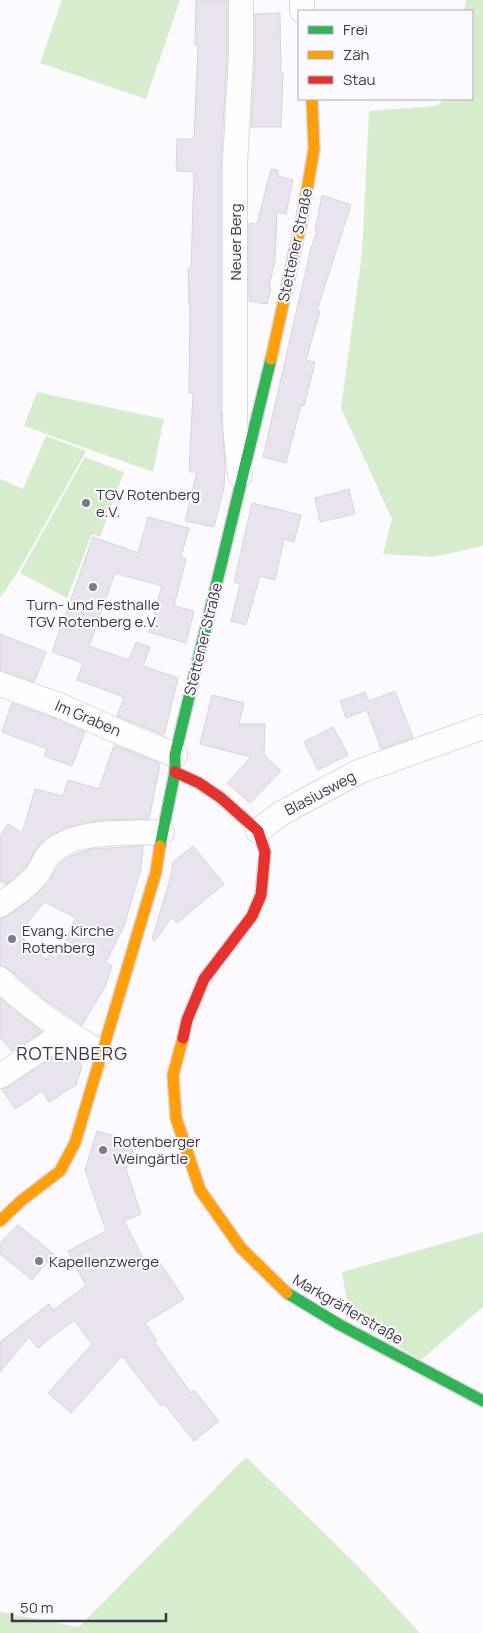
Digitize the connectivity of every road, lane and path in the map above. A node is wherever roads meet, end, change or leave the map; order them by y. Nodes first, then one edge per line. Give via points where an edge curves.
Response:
1 (241, 0) edge
2 (312, 100) edge
3 (240, 483) junction
4 (0, 684) edge
5 (483, 727) edge
6 (175, 763) junction
7 (258, 831) junction
8 (162, 832) junction
9 (0, 905) edge
10 (0, 979) edge
11 (66, 1032) junction
12 (101, 1053) junction
13 (0, 1076) edge
14 (0, 1221) edge
15 (483, 1401) edge

1 - 3 street, Neuer Berg via 235,163 234,407
2 - 3 street, Stettener Straße via 314,149 302,219
3 - 6 street, Stettener Straße
4 - 6 street, Im Graben via 117,731
5 - 7 street, Blasiusweg via 358,772 280,814
6 - 7 street
6 - 8 street, Stettener Straße
7 - 15 street, Markgräflerstraße via 265,852 261,894 252,916 204,979 187,1020 172,1075 176,1118 200,1190 241,1248 289,1295
8 - 9 street via 87,836 69,842 50,854 37,874
8 - 12 street, Stettener Straße via 156,872
10 - 11 street
11 - 12 street
11 - 13 street
12 - 14 street, Stettener Straße via 75,1143 60,1171

